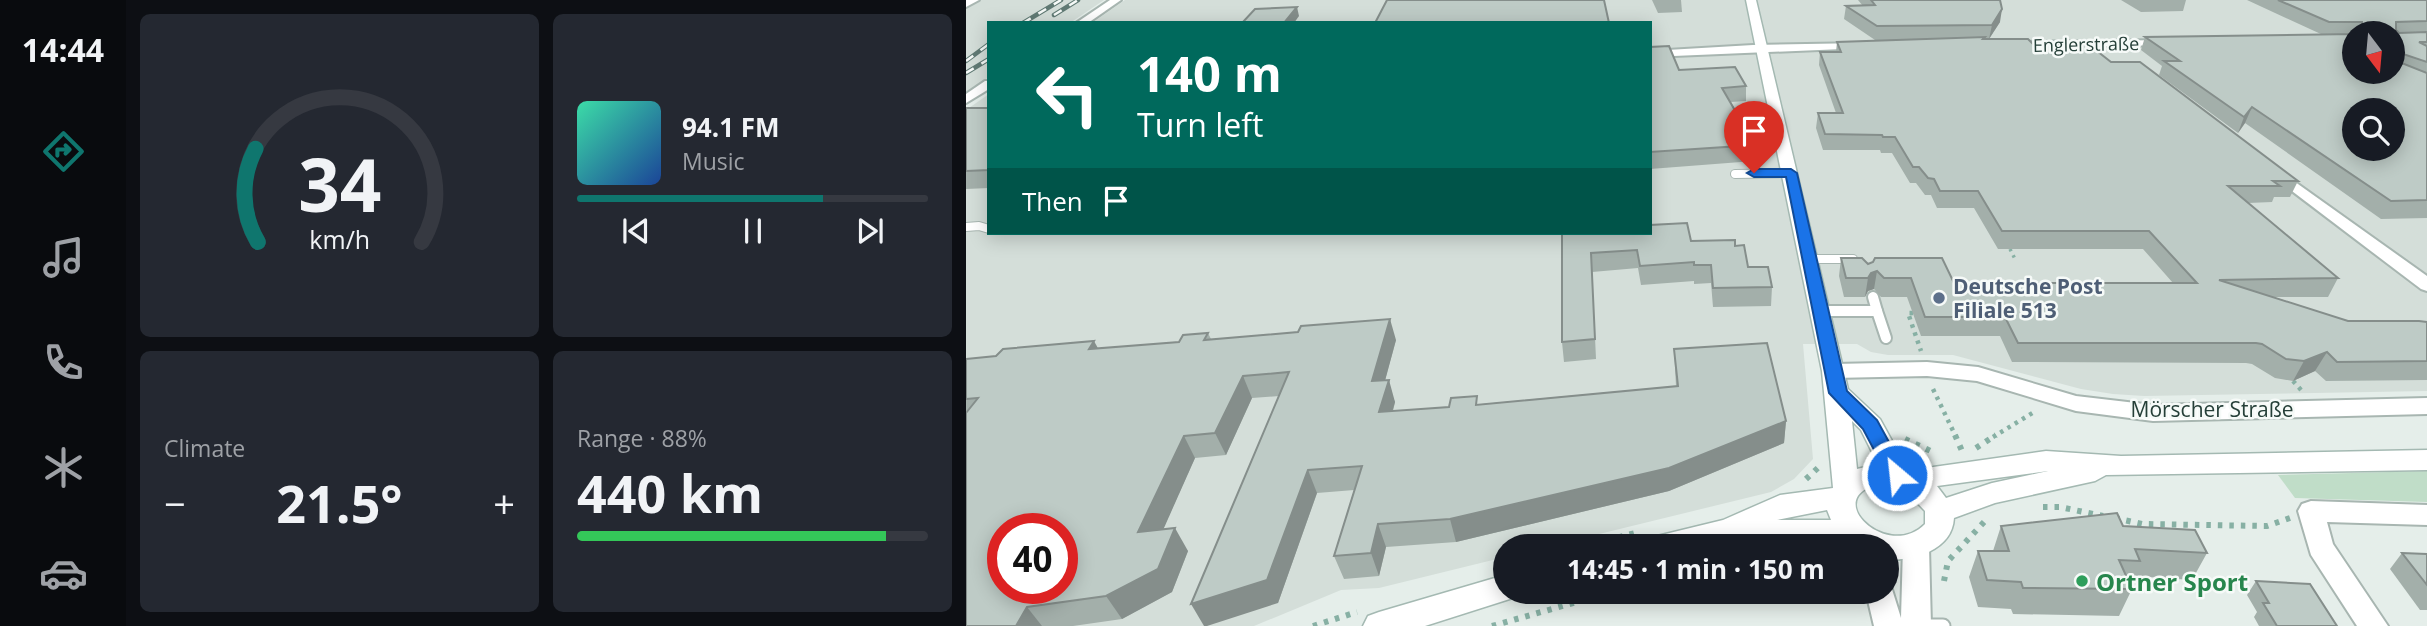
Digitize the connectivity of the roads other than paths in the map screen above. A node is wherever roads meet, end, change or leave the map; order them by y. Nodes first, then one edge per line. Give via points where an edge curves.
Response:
1 (974, 0) edge
2 (1116, 0) edge
3 (1751, 0) edge
4 (966, 4) edge
5 (1084, 21) edge
6 (2185, 43) edge
7 (2105, 44) junction
8 (1995, 45) edge
9 (1871, 46) edge
10 (1763, 48) junction
11 (1652, 54) edge
12 (2127, 60) edge
13 (985, 88) edge
14 (966, 99) edge
15 (2260, 160) edge
16 (1791, 173) junction
17 (1735, 174) dead end
18 (966, 227) edge
19 (987, 228) edge
20 (1810, 258) junction
21 (1863, 267) edge
22 (2427, 285) edge
23 (1872, 297) dead end
24 (1821, 311) junction
25 (1877, 311) junction
26 (1886, 338) dead end
27 (1836, 382) junction
28 (2427, 406) edge
29 (2427, 460) edge
30 (2121, 466) junction
31 (1904, 477) junction
32 (1844, 492) junction
33 (1939, 512) junction
34 (2427, 515) edge
35 (1728, 530) junction
36 (1691, 534) edge
37 (1776, 534) edge
38 (1862, 534) edge
39 (1899, 545) edge
40 (1916, 547) junction
41 (1493, 592) edge
42 (1883, 604) edge
43 (1379, 626) edge
44 (1889, 626) edge
45 (1916, 626) edge
46 (1943, 626) edge
47 (2373, 626) edge

1 - 4 street
2 - 5 street
3 - 10 street
6 - 7 street, Englerstraße
7 - 8 street, Englerstraße
7 - 12 street
9 - 10 street
10 - 11 street
10 - 16 street
13 - 14 street
15 - 22 street
16 - 17 lane
16 - 20 street
18 - 19 lane
20 - 21 lane via 1860,259
20 - 24 street
23 - 25 lane
24 - 25 lane
24 - 27 street
25 - 26 lane
27 - 28 street, Mörscher Straße via 1927,369 1978,373 2076,402 2153,413
27 - 31 street
27 - 32 street
29 - 30 street
30 - 31 street via 2046,461
30 - 33 street via 1992,494
31 - 32 street via 1868,474
31 - 33 street via 1934,499
32 - 35 street via 1780,506
32 - 38 street via 1840,509
33 - 40 street via 1935,533
34 - 47 street via 2311,511 2320,547
35 - 36 street
35 - 37 street
39 - 40 street
40 - 45 street
41 - 43 street
42 - 44 street
45 - 46 lane

